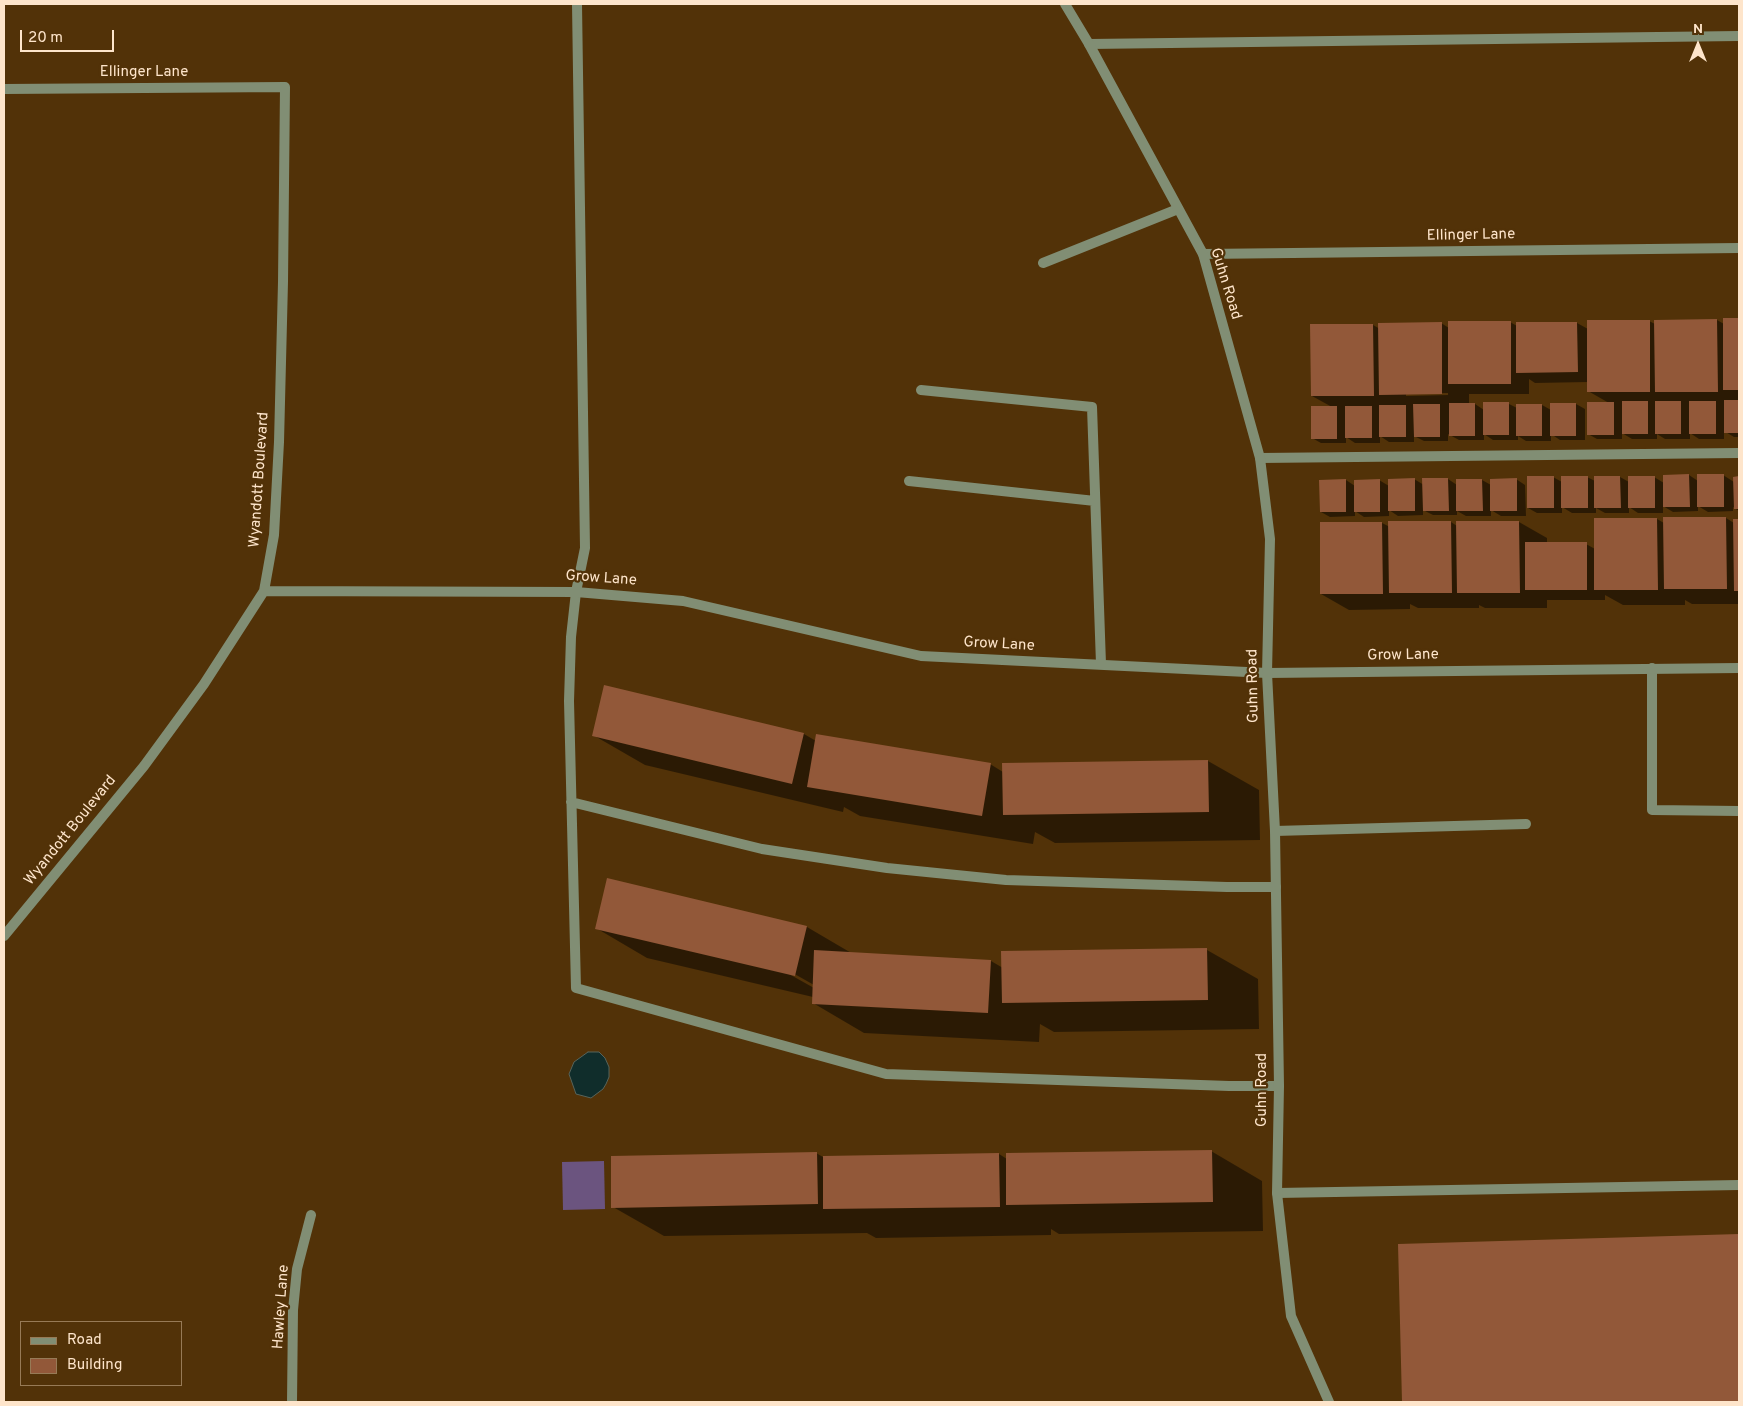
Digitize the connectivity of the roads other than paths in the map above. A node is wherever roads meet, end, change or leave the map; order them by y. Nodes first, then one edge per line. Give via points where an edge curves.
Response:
1 (577, 4) edge
2 (1065, 4) edge
3 (1739, 36) edge
4 (1089, 44) junction
5 (285, 87) joint
6 (4, 89) edge
7 (1178, 209) junction
8 (1739, 248) edge
9 (1203, 254) junction
10 (1043, 262) dead end
11 (921, 390) dead end
12 (1739, 453) edge
13 (1260, 458) junction
14 (909, 481) dead end
15 (1095, 501) junction
16 (264, 591) junction
17 (576, 592) junction
18 (1101, 664) junction
19 (1652, 668) junction
20 (1739, 668) edge
21 (1267, 673) junction
22 (571, 802) junction
23 (1739, 811) edge
24 (1526, 824) dead end
25 (1275, 831) junction
26 (1276, 887) junction
27 (4, 936) edge
28 (1278, 1086) junction
29 (1739, 1185) edge
30 (1277, 1193) junction
31 (311, 1215) dead end
32 (292, 1402) edge
33 (1329, 1402) edge

1 - 17 street via 585,548
2 - 4 street, Guhn Road
3 - 4 street
4 - 7 street, Guhn Road
5 - 6 street, Ellinger Lane
5 - 16 street, Wyandott Boulevard via 279,442 274,535
7 - 9 street, Guhn Road
7 - 10 street
8 - 9 street, Ellinger Lane
9 - 13 street, Guhn Road
11 - 15 street via 1092,407
12 - 13 street
13 - 21 street, Guhn Road via 1270,539
14 - 15 street
15 - 18 street
16 - 17 street, Grow Lane
16 - 27 street, Wyandott Boulevard via 204,684 144,766
17 - 18 street, Grow Lane via 683,600 922,656
17 - 22 street via 569,701
18 - 21 street, Grow Lane
19 - 20 street, Grow Lane
19 - 21 street, Grow Lane
19 - 23 street via 1652,810
21 - 25 street, Guhn Road
22 - 26 street via 762,849 887,868 1006,880
22 - 28 street via 576,988 886,1074
24 - 25 street
25 - 26 street, Guhn Road
26 - 28 street, Guhn Road
28 - 30 street, Guhn Road
29 - 30 street
30 - 33 street, Guhn Road via 1291,1316
31 - 32 street, Hawley Lane via 297,1269

